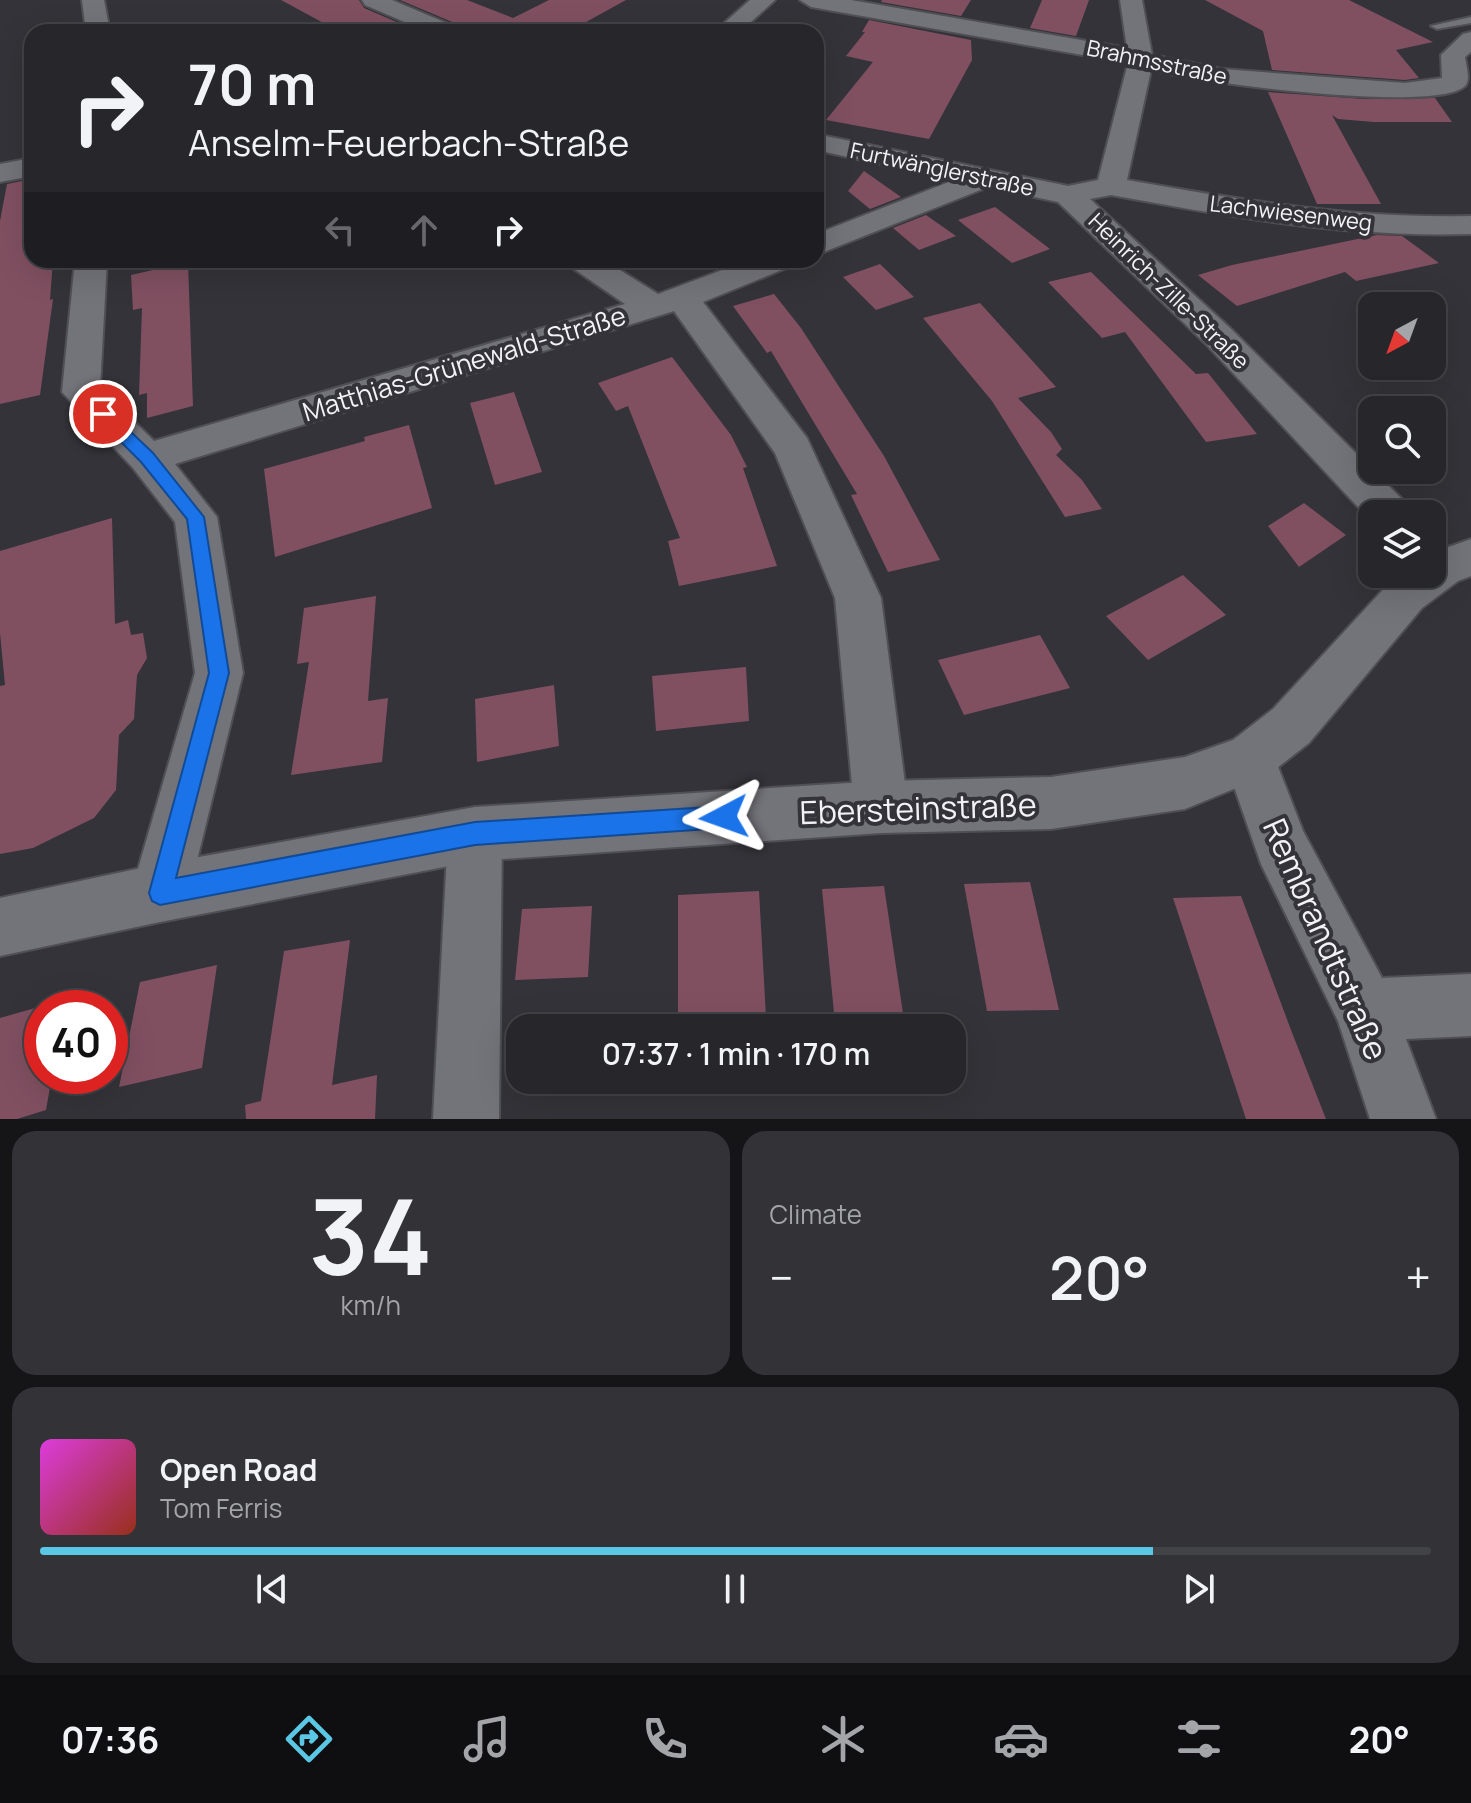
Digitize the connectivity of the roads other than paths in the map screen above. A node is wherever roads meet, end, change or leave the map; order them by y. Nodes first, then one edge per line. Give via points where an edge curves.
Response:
1 (93, 0) edge
2 (373, 0) edge
3 (764, 0) edge
4 (811, 0) edge
5 (1131, 0) edge
6 (1471, 20) edge
7 (97, 24) edge
8 (429, 24) edge
9 (736, 24) edge
10 (1437, 26) dead end
11 (1471, 39) edge
12 (1141, 60) junction
13 (824, 144) edge
14 (24, 168) edge
15 (0, 173) edge
16 (984, 178) junction
17 (1111, 186) junction
18 (1068, 195) junction
19 (1471, 225) edge
20 (824, 242) edge
21 (100, 268) edge
22 (598, 268) edge
23 (757, 268) edge
24 (667, 302) junction
25 (147, 458) junction
26 (1376, 500) edge
27 (1448, 561) edge
28 (1250, 758) junction
29 (881, 807) junction
30 (475, 834) junction
31 (160, 893) junction
32 (0, 927) edge
33 (1471, 1005) edge
34 (1365, 1010) junction
35 (466, 1119) edge
36 (1403, 1119) edge

1 - 7 street
2 - 8 street
3 - 9 street
4 - 12 street, Brahmsstraße via 992,21
5 - 12 street
6 - 10 lane
11 - 12 street, Brahmsstraße via 1453,55 1455,82 1405,91 1265,82
12 - 17 street, Heinrich-Zille-Straße
13 - 16 street, Furtwänglerstraße
14 - 15 street
16 - 18 street, Furtwänglerstraße
16 - 20 street
17 - 18 street, Heinrich-Zille-Straße
17 - 19 street, Lachwiesenweg via 1337,220
18 - 26 street, Heinrich-Zille-Straße via 1218,336
21 - 25 street via 81,392
22 - 24 street
23 - 24 street, Matthias-Grünewald-Straße
24 - 25 street, Matthias-Grünewald-Straße
24 - 29 street via 793,448 858,598
25 - 31 street via 196,517 219,673
27 - 28 street, Ebersteinstraße via 1406,595 1291,726
28 - 29 street, Ebersteinstraße via 1185,783 1051,803
28 - 34 street, Rembrandtstraße via 1280,845
29 - 30 street, Ebersteinstraße
30 - 31 street, Ebersteinstraße
30 - 35 street
31 - 32 street, Ebersteinstraße
33 - 34 street
34 - 36 street, Rembrandtstraße

